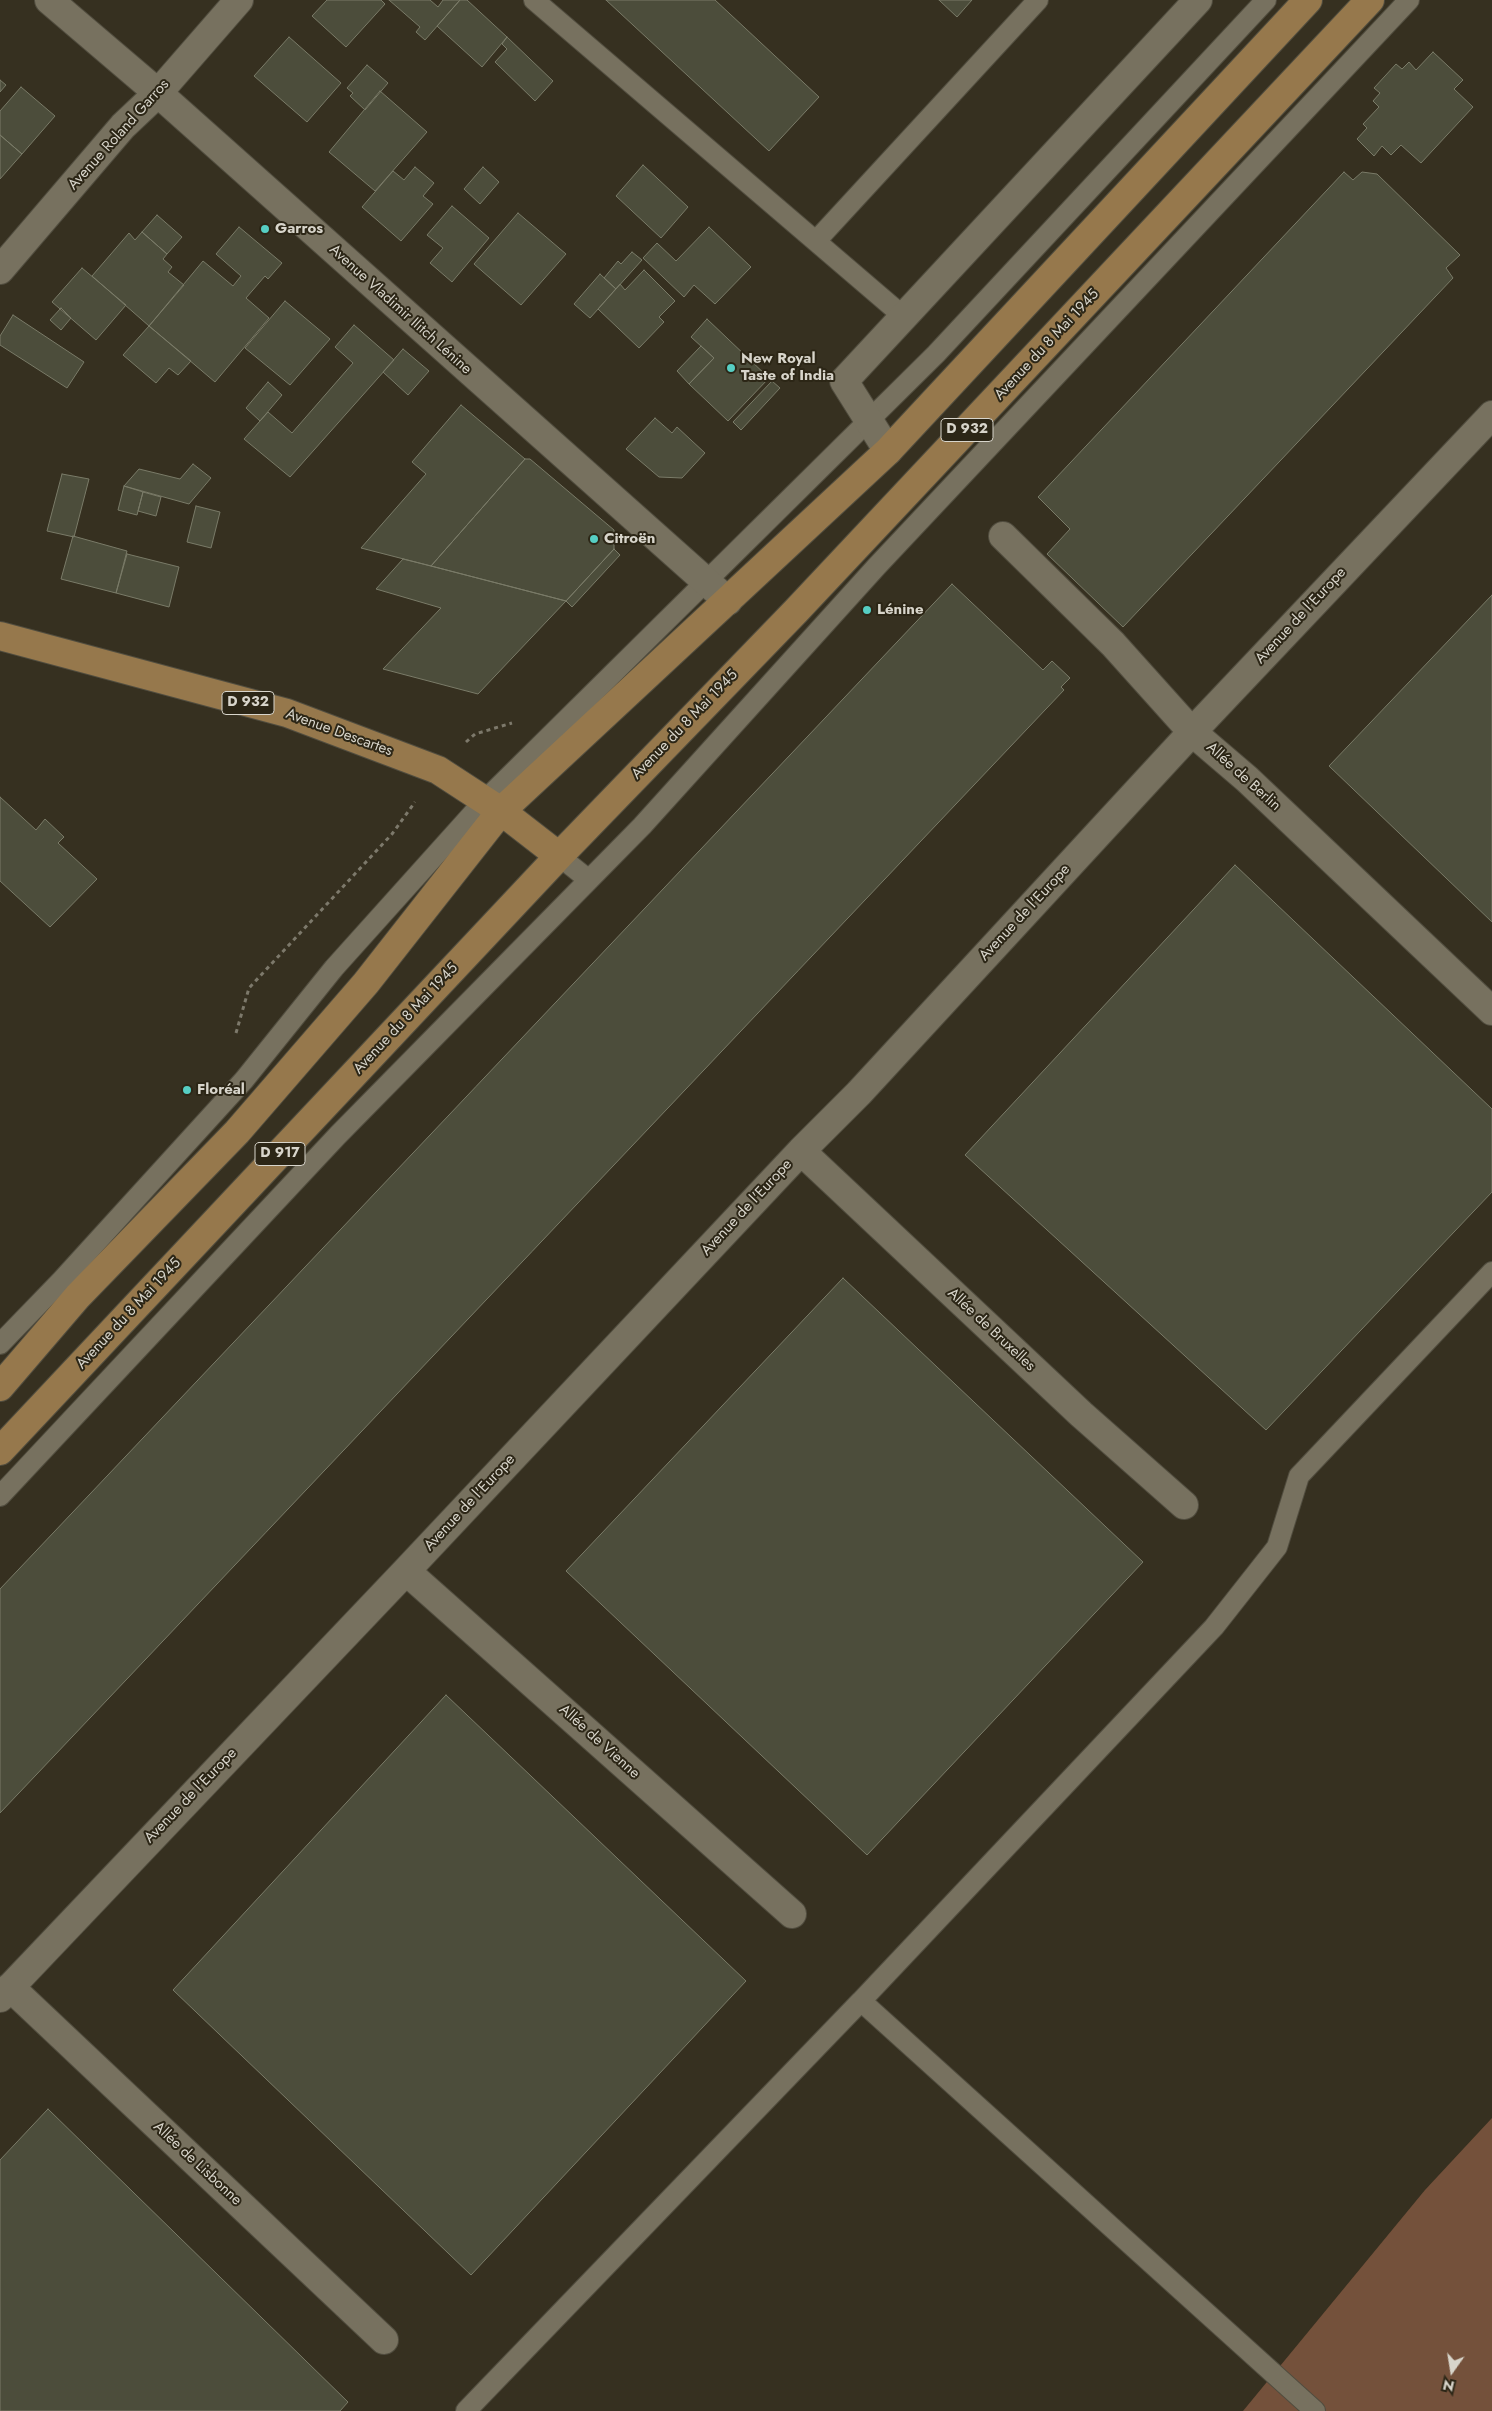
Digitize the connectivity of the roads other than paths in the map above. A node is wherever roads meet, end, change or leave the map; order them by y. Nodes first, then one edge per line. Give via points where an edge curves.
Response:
1 (50, 0) edge
2 (239, 0) edge
3 (534, 0) edge
4 (1038, 0) edge
5 (1198, 0) edge
6 (1266, 0) edge
7 (1308, 0) edge
8 (1370, 0) edge
9 (1409, 0) edge
10 (158, 93) junction
11 (816, 241) junction
12 (0, 270) edge
13 (903, 316) junction
14 (1492, 415) edge
15 (869, 421) junction
16 (888, 450) junction
17 (1003, 536) dead end
18 (704, 581) junction
19 (728, 601) junction
20 (0, 636) edge
21 (1192, 732) junction
22 (493, 805) junction
23 (559, 856) junction
24 (589, 880) junction
25 (1492, 1011) edge
26 (801, 1151) junction
27 (1492, 1272) edge
28 (0, 1344) edge
29 (0, 1387) edge
30 (0, 1451) edge
31 (0, 1496) edge
32 (1184, 1505) dead end
33 (406, 1571) junction
34 (792, 1914) dead end
35 (5, 1992) edge
36 (861, 2001) junction
37 (384, 2340) dead end
38 (466, 2411) edge
39 (1315, 2411) edge

1 - 10 street, Avenue Vladimir Ilitch Lénine
2 - 10 street, Avenue Roland Garros
3 - 11 lane
4 - 11 lane
5 - 13 street
6 - 15 lane via 936,354
7 - 16 main road, D 932
8 - 23 main road, Avenue du 8 Mai 1945 / D 932 via 796,612
9 - 24 lane via 884,559
10 - 12 street, Avenue Roland Garros via 123,126
10 - 18 street, Avenue Vladimir Ilitch Lénine
11 - 13 lane
13 - 15 street via 844,381
14 - 21 street, Avenue de l'Europe
15 - 16 street
15 - 18 lane
16 - 19 main road, D 932
17 - 21 street, Allée de Berlin via 1113,644
18 - 19 street, Avenue Vladimir Ilitch Lénine
18 - 22 lane
19 - 22 main road, D 932
20 - 22 main road, Avenue Descartes / D 932 via 287,713 438,770
21 - 25 street, Allée de Berlin via 1254,786
21 - 26 street, Avenue de l'Europe via 859,1093
22 - 23 main road, Avenue Descartes / D 932
22 - 28 lane via 334,968 244,1080
22 - 29 main road, D 917 via 366,984 243,1125 78,1296
23 - 24 lane, Avenue Descartes
23 - 30 main road, Avenue du 8 Mai 1945 / D 917
24 - 31 lane via 338,1135
26 - 32 street, Allée de Bruxelles via 1081,1414
26 - 33 street, Avenue de l'Europe
27 - 36 lane via 1299,1476 1277,1547 1214,1627
33 - 34 street, Allée de Vienne
33 - 35 street, Avenue de l'Europe
35 - 37 street, Allée de Lisbonne
36 - 38 lane
36 - 39 lane

